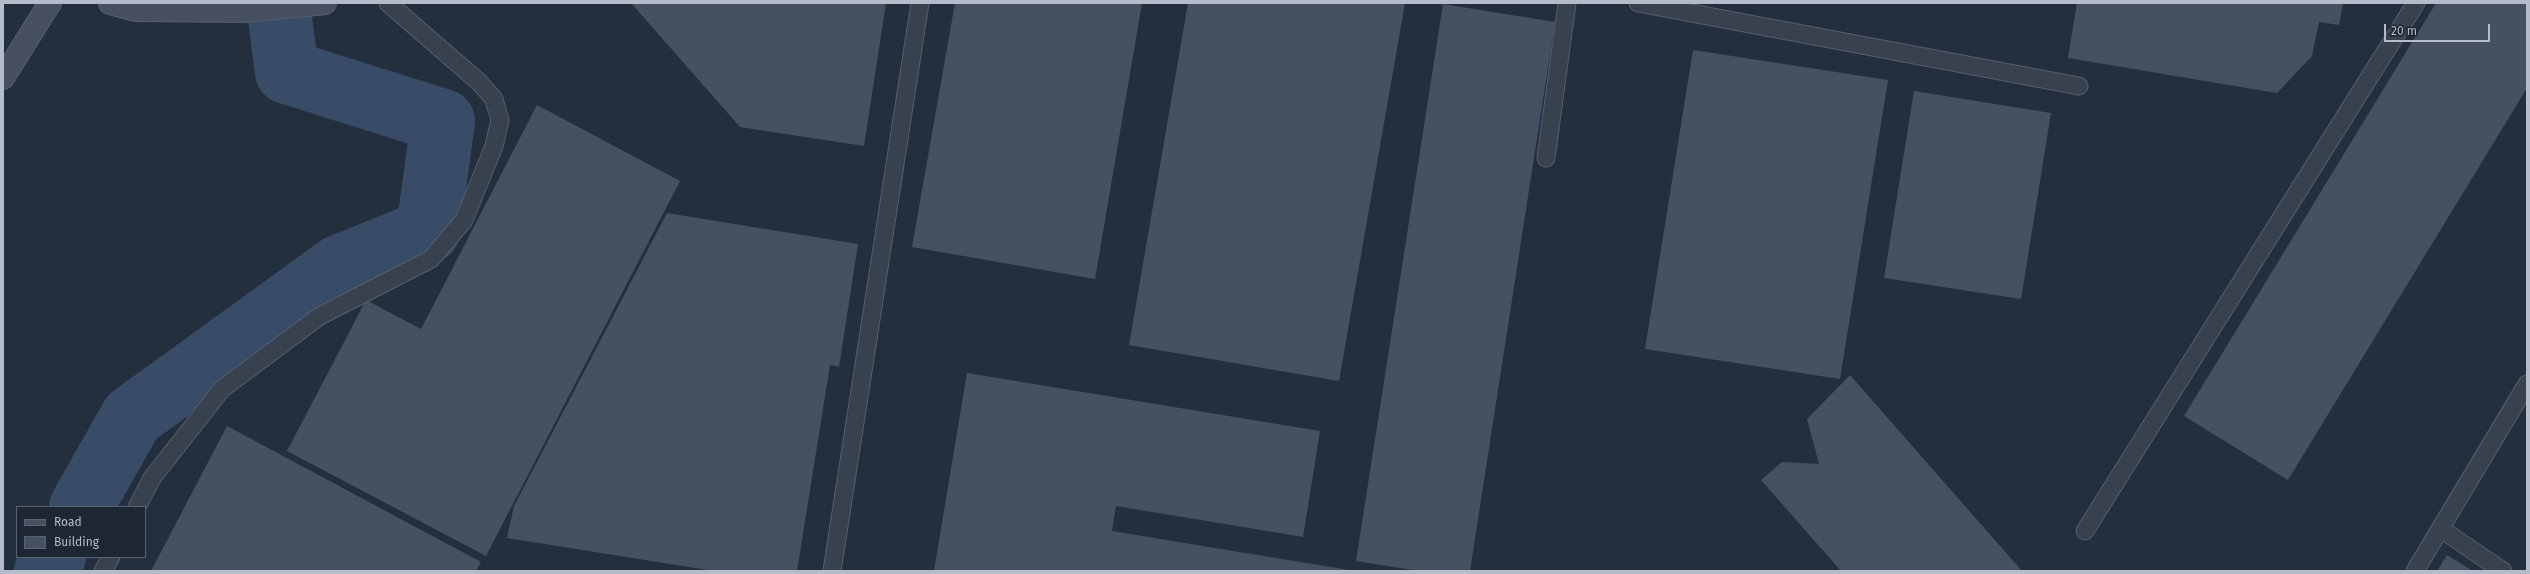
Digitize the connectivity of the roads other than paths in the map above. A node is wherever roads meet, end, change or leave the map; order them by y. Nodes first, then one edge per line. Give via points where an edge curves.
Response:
1 (50, 3) edge
2 (110, 3) edge
3 (324, 3) edge
4 (388, 3) edge
5 (920, 3) edge
6 (1567, 3) edge
7 (1638, 3) edge
8 (2416, 3) edge
9 (3, 78) edge
10 (2079, 86) dead end
11 (1546, 158) dead end
12 (2527, 384) edge
13 (138, 506) edge
14 (2441, 529) junction
15 (2084, 531) dead end
16 (110, 558) edge
17 (103, 571) edge
18 (832, 571) edge
19 (2415, 571) edge
20 (2503, 571) edge

1 - 9 main road
2 - 3 main road via 135,10 246,11
4 - 13 lane via 479,82 494,99 500,120 494,146 464,220 431,260 320,316 222,389 152,478
5 - 18 lane
6 - 11 lane
7 - 10 lane
8 - 15 lane
12 - 14 lane
14 - 19 lane
14 - 20 lane
16 - 17 lane

